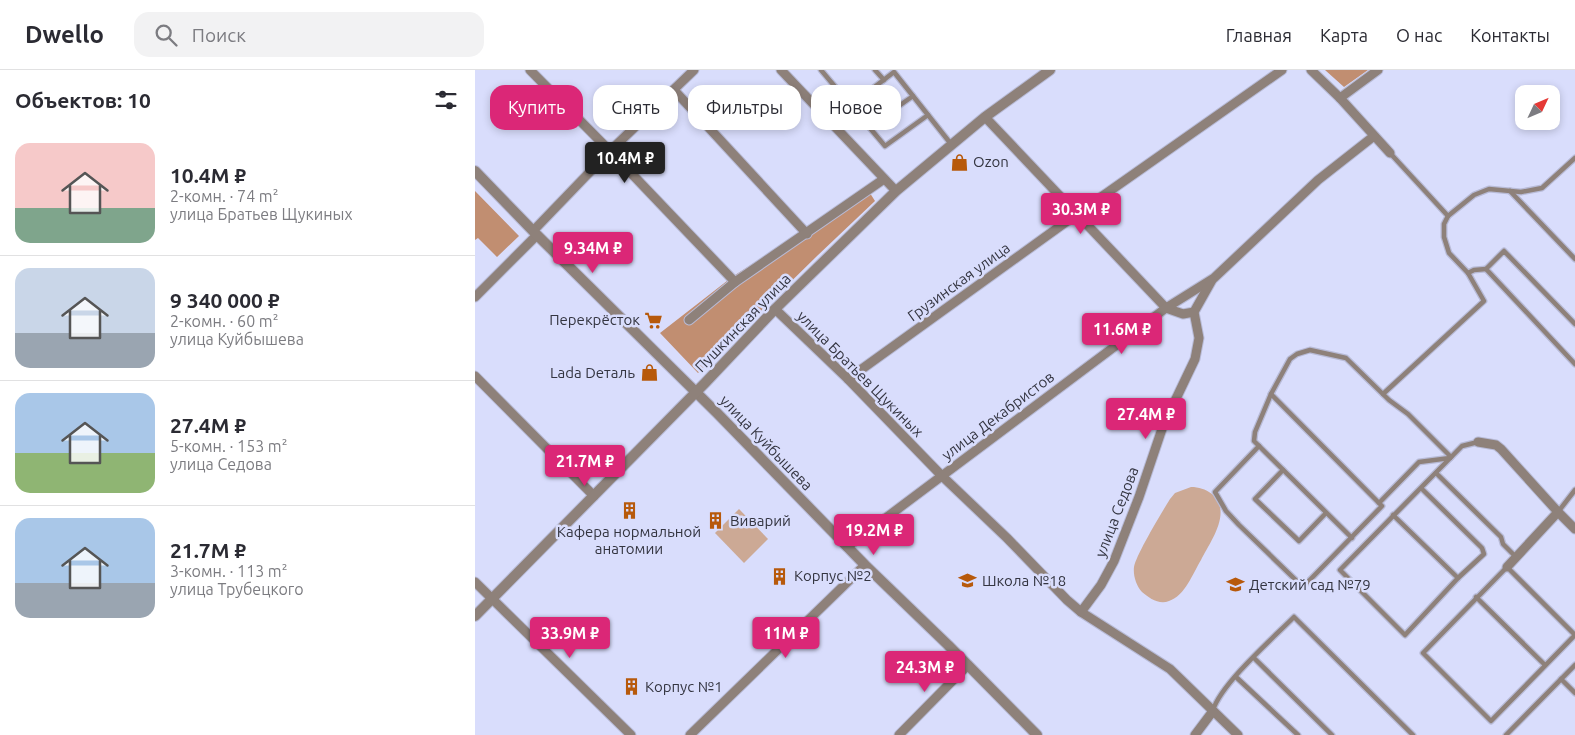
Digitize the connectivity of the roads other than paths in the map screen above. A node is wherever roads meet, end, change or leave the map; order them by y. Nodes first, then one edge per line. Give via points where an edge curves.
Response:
1 (530, 70) edge
2 (694, 70) edge
3 (781, 70) edge
4 (821, 70) edge
5 (875, 70) edge
6 (1051, 70) edge
7 (1282, 70) edge
8 (1311, 70) edge
9 (1378, 70) edge
10 (884, 80) junction
11 (834, 85) edge
12 (877, 85) edge
13 (678, 86) edge
14 (678, 94) edge
15 (913, 96) junction
16 (1340, 98) junction
17 (901, 104) edge
18 (928, 115) junction
19 (985, 117) junction
20 (632, 130) edge
21 (872, 130) edge
22 (1374, 136) junction
23 (951, 144) junction
24 (610, 151) junction
25 (1390, 153) joint
26 (1575, 158) edge
27 (475, 171) edge
28 (885, 179) junction
29 (896, 191) junction
30 (1510, 191) junction
31 (1077, 214) junction
32 (1448, 216) junction
33 (535, 233) junction
34 (807, 234) junction
35 (1575, 259) edge
36 (1486, 269) junction
37 (1468, 273) junction
38 (1214, 278) junction
39 (735, 282) junction
40 (475, 297) edge
41 (1166, 308) junction
42 (775, 309) junction
43 (1194, 312) junction
44 (689, 320) dead end
45 (1575, 324) edge
46 (1575, 364) edge
47 (476, 378) edge
48 (848, 379) junction
49 (696, 392) junction
50 (1271, 394) junction
51 (1383, 394) junction
52 (1478, 442) joint
53 (1259, 446) junction
54 (1451, 457) junction
55 (1283, 470) junction
56 (1436, 473) junction
57 (942, 476) junction
58 (1421, 488) junction
59 (1575, 490) edge
60 (594, 496) junction
61 (1379, 502) junction
62 (1558, 512) junction
63 (1327, 513) junction
64 (1393, 515) junction
65 (1575, 529) edge
66 (1353, 538) junction
67 (847, 547) junction
68 (1516, 558) junction
69 (865, 565) junction
70 (1507, 568) junction
71 (1458, 578) junction
72 (475, 582) edge
73 (1476, 597) junction
74 (492, 599) junction
75 (1081, 612) junction
76 (475, 616) edge
77 (1575, 635) edge
78 (1254, 658) junction
79 (1545, 664) junction
80 (968, 665) junction
81 (1575, 665) edge
82 (1236, 676) junction
83 (1561, 680) junction
84 (1575, 693) edge
85 (1213, 711) junction
86 (631, 735) edge
87 (690, 735) edge
88 (899, 735) edge
89 (1037, 735) edge
90 (1195, 735) edge
91 (1238, 735) edge
92 (1298, 735) edge
93 (1332, 735) edge
94 (1413, 735) edge
95 (1506, 735) edge

1 - 24 street
2 - 13 street
3 - 28 street
4 - 11 lane
5 - 10 lane
6 - 19 street, Пушкинская улица
7 - 31 street, Грузинская улица
8 - 16 street
9 - 16 street
10 - 12 lane
10 - 15 lane via 894,72
14 - 34 street
15 - 17 lane
15 - 18 lane
16 - 22 street
18 - 21 lane via 885,146
18 - 23 lane
19 - 23 street, Пушкинская улица
19 - 31 street
20 - 24 street
22 - 25 street
22 - 38 street, улица Декабристов via 1318,180
23 - 29 street, Пушкинская улица
24 - 33 street
24 - 39 street
25 - 32 lane
26 - 30 lane via 1542,188
27 - 33 street, улица Куйбышева
28 - 29 street
28 - 34 street
29 - 42 street, Пушкинская улица
30 - 32 lane via 1489,189 1474,195
30 - 35 lane
31 - 41 street
31 - 48 street, Грузинская улица
32 - 37 lane via 1444,237 1449,253
33 - 40 street
33 - 49 street, улица Куйбышева
34 - 39 street
36 - 37 lane
36 - 45 lane via 1504,251
36 - 46 lane
37 - 51 lane via 1484,301
38 - 41 street, улица Декабристов
38 - 43 street
39 - 44 street
41 - 43 street via 1183,314
41 - 57 street, улица Декабристов
42 - 48 street, улица Братьев Щукиных
42 - 49 street, Пушкинская улица
43 - 75 street, улица Седова via 1199,338 1195,359 1163,426 1113,561 1101,585
47 - 60 street
48 - 57 street, улица Братьев Щукиных
49 - 60 street, Пушкинская улица
49 - 67 street, улица Куйбышева
50 - 51 lane via 1290,359 1310,350 1346,358
50 - 53 lane via 1255,432 1254,442
50 - 61 lane
51 - 54 lane
52 - 54 lane via 1462,446
52 - 62 street via 1501,449
53 - 55 lane
53 - 66 lane via 1215,490 1226,511 1239,525 1303,587
54 - 56 lane
54 - 61 lane via 1419,462
55 - 63 lane
55 - 63 lane via 1255,499 1299,541
56 - 58 lane
56 - 68 lane via 1501,537
57 - 67 street, улица Декабристов
57 - 75 street, улица Братьев Щукиных
58 - 64 lane
58 - 71 lane via 1484,551 1482,557
59 - 62 lane
60 - 74 street, Пушкинская улица
61 - 66 lane via 1383,506
62 - 65 street
62 - 68 street
63 - 66 lane
64 - 71 lane
64 - 71 lane via 1339,570 1405,635
67 - 69 street, улица Куйбышева
68 - 70 street
69 - 80 street, улица Куйбышева
69 - 87 street
70 - 73 lane
70 - 77 lane
72 - 74 street
73 - 79 lane
73 - 79 lane via 1423,653 1491,721
74 - 76 street, Пушкинская улица
74 - 86 street
75 - 85 street, улица Братьев Щукиных via 1170,668
77 - 79 lane
78 - 82 lane
78 - 93 lane
78 - 94 lane via 1294,617
80 - 88 street
80 - 89 street, улица Куйбышева
81 - 83 lane
82 - 85 lane via 1216,701
82 - 92 lane
83 - 84 lane
83 - 95 lane
85 - 90 street
85 - 91 street, улица Братьев Щукиных

